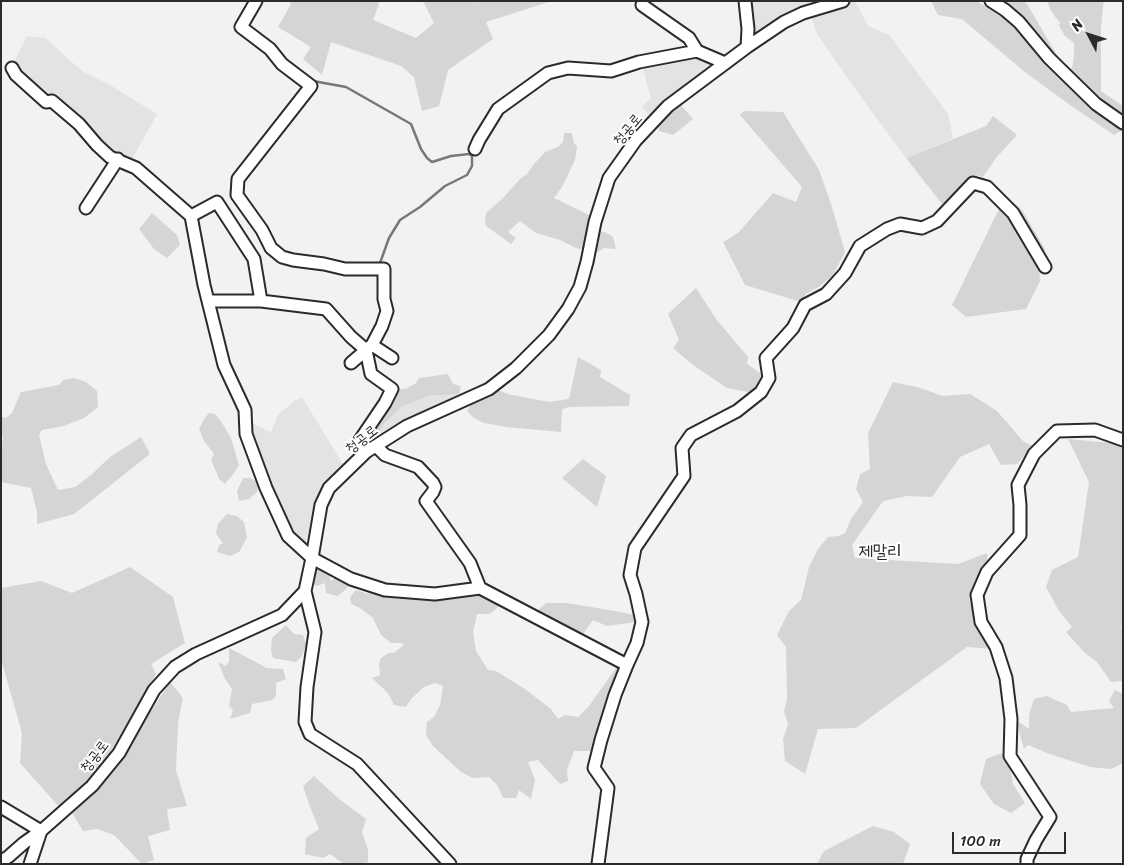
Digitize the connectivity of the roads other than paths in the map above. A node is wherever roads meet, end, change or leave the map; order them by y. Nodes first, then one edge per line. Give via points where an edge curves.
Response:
1 (256, 1) edge
2 (746, 1) edge
3 (843, 1) edge
4 (991, 1) edge
5 (642, 5) dead end
6 (747, 47) junction
7 (697, 51) junction
8 (725, 63) junction
9 (12, 68) dead end
10 (1123, 123) edge
11 (474, 149) dead end
12 (118, 159) junction
13 (86, 208) dead end
14 (191, 216) junction
15 (1045, 267) dead end
16 (208, 301) junction
17 (261, 301) junction
18 (369, 348) junction
19 (392, 358) dead end
20 (352, 363) dead end
21 (1123, 440) edge
22 (371, 449) junction
23 (312, 558) junction
24 (480, 588) junction
25 (304, 591) junction
26 (627, 665) junction
27 (1, 807) edge
28 (41, 831) junction
29 (1, 861) edge
30 (30, 864) edge
31 (450, 864) edge
32 (598, 864) edge
33 (1028, 864) edge

1 - 18 street via 240,27 311,86 238,179 237,195 271,248 282,257 345,269 384,269 387,311
2 - 6 street
3 - 6 street, 청공로 via 784,22
4 - 10 street via 1019,22 1049,58 1096,104
5 - 7 street via 689,38
6 - 8 street, 청공로
7 - 8 street
7 - 11 street via 638,62 611,71 568,68 548,73 498,109
8 - 22 street, 청공로 via 668,106 636,140 610,178 595,222 580,286 549,335 490,390 407,426
9 - 12 street via 46,102 52,101 79,124 96,145 110,157
12 - 13 street
12 - 14 street via 136,168
14 - 16 street
14 - 17 street via 217,202 254,259
15 - 26 street via 1013,213 986,187 973,184 937,221 922,228 900,224 860,246 845,273 826,294 804,304 793,328 766,358 769,378 761,392 737,411 691,435 682,448 684,476 635,548 630,575 642,622
16 - 17 street
16 - 23 street via 224,365 245,410 246,434 266,488 288,536
17 - 18 street via 326,309 350,337
18 - 19 street
18 - 20 street
18 - 22 street via 372,374 392,389 360,440
21 - 33 street via 1095,430 1057,431 1034,454 1018,485 1020,535 987,572 977,595 980,622 996,647 1006,678 1011,719 1010,756 1050,817 1027,859
22 - 23 street, 청공로 via 329,488 321,505
22 - 24 street via 418,468 433,483 433,492 426,500 470,563
23 - 24 street via 351,579 385,590 435,594
23 - 25 street, 청공로
24 - 26 street
25 - 28 street, 청공로 via 282,615 196,654 175,667 154,690 119,753 92,786
25 - 31 street via 315,632 305,722 310,734 357,764
26 - 32 street via 594,768 608,788
27 - 28 street
28 - 29 street, 청공로
28 - 30 street

